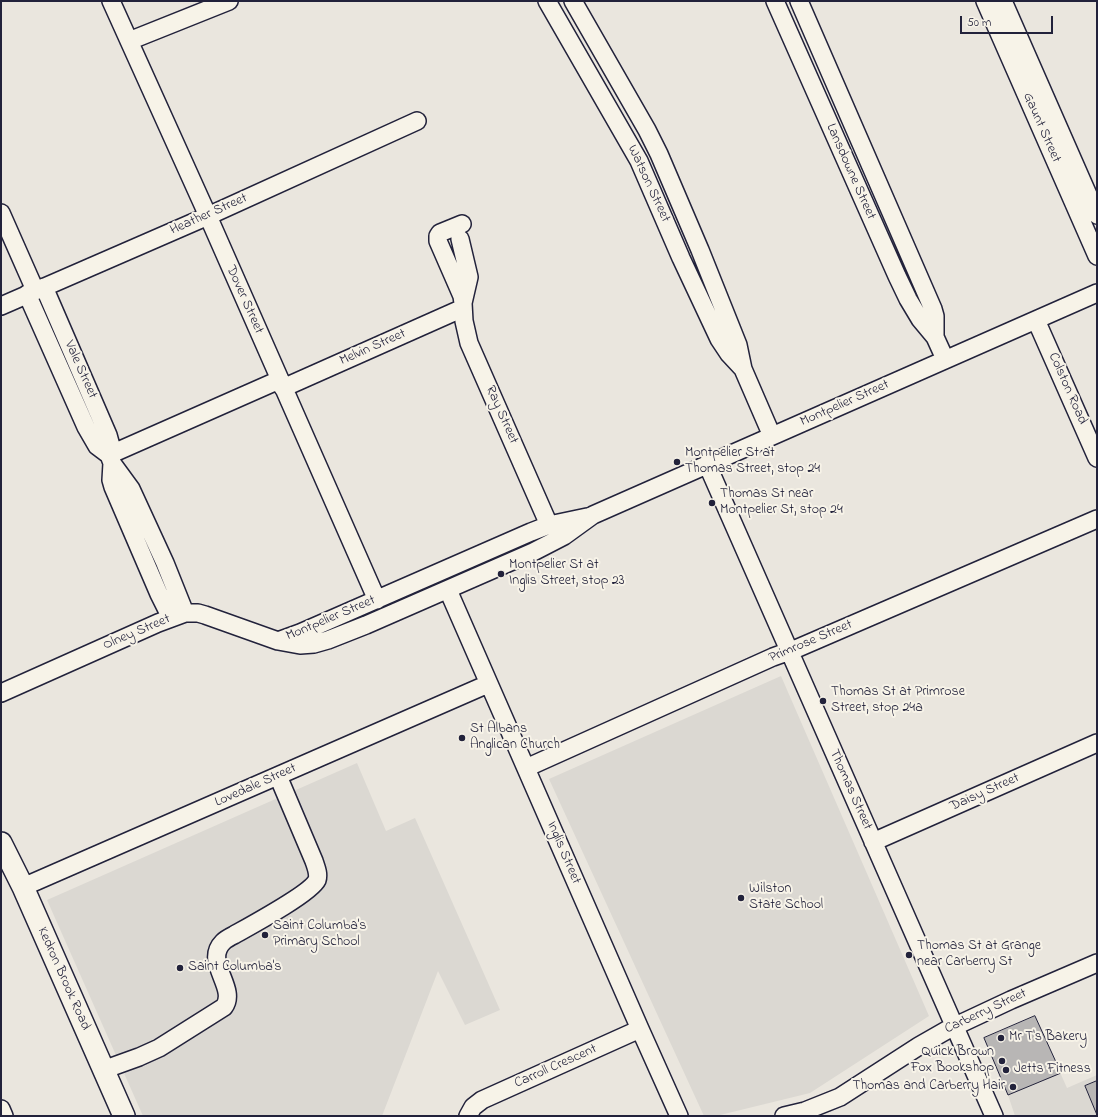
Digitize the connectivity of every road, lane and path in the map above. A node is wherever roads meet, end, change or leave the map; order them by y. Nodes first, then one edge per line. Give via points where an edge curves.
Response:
1 (111, 1) edge
2 (228, 1) edge
3 (547, 1) edge
4 (573, 1) edge
5 (776, 1) edge
6 (799, 1) edge
7 (985, 1) edge
8 (1003, 1) edge
9 (129, 41) junction
10 (417, 121) dead end
11 (1, 213) edge
12 (1097, 215) edge
13 (208, 216) junction
14 (461, 232) dead end
15 (1097, 256) edge
16 (35, 290) junction
17 (1097, 293) edge
18 (1, 306) edge
19 (463, 306) junction
20 (1036, 320) junction
21 (935, 337) junction
22 (945, 359) junction
23 (743, 369) junction
24 (281, 384) junction
25 (772, 436) junction
26 (1097, 458) edge
27 (110, 459) junction
28 (707, 464) junction
29 (593, 515) junction
30 (1097, 519) edge
31 (549, 525) junction
32 (448, 590) junction
33 (377, 600) junction
34 (178, 616) junction
35 (278, 641) junction
36 (789, 651) junction
37 (488, 684) junction
38 (3, 688) edge
39 (1097, 743) edge
40 (526, 768) junction
41 (278, 776) junction
42 (872, 842) junction
43 (1, 843) edge
44 (7, 871) edge
45 (23, 887) junction
46 (1097, 963) edge
47 (954, 1026) junction
48 (640, 1029) junction
49 (103, 1070) junction
50 (840, 1097) junction
51 (468, 1108) edge
52 (1, 1109) edge
53 (792, 1115) edge
54 (4, 1116) edge
55 (124, 1116) edge
56 (679, 1116) edge
57 (822, 1116) edge
58 (994, 1116) edge

1 - 9 street, Dover Street
2 - 9 street
3 - 23 street, Watson Street via 639,161 719,339
4 - 23 street, Watson Street via 659,154 738,344
5 - 21 street, Lansdowne Street via 899,281 920,319
6 - 21 street, Lansdowne Street via 933,309
7 - 15 street, Gaunt Street
8 - 12 street, Gaunt Street
9 - 13 street, Dover Street
10 - 13 street, Heather Street
11 - 16 street, Vale Street
13 - 16 street, Heather Street
13 - 24 street, Dover Street
14 - 19 street, Ray Street via 440,234 438,239 460,290
16 - 18 street, Heather Street
16 - 27 street, Vale Street via 108,435 111,446
17 - 20 street, Montpelier Street
19 - 24 street, Melvin Street
19 - 31 street, Ray Street via 469,343
20 - 22 street, Montpelier Street
20 - 26 street, Colston Road
21 - 22 street, Lansdowne Street
22 - 25 street, Montpelier Street
23 - 25 street, Watson Street
24 - 27 street, Melvin Street
24 - 33 street, Dover Street
25 - 28 street, Montpelier Street
27 - 34 street, Vale Street via 112,487 163,603
28 - 29 street, Montpelier Street
28 - 36 street, Thomas Street
29 - 31 street, Montpelier Street
29 - 32 street, Montpelier Street via 564,536 539,549
30 - 36 street, Primrose Street
31 - 33 street, Montpelier Street
32 - 35 street, Montpelier Street via 320,642 300,645
32 - 37 street, Inglis Street
33 - 35 street, Montpelier Street
34 - 35 street, Olney Street via 198,613
34 - 38 street, Olney Street
36 - 40 street, Primrose Street
36 - 42 street, Thomas Street
37 - 40 street, Inglis Street
37 - 41 street, Lovedale Street
39 - 42 street, Daisy Street
40 - 48 street, Inglis Street
41 - 45 street, Lovedale Street
41 - 49 street via 314,862 318,874 316,882 301,895 221,945 217,958 228,995 224,1007 159,1048
42 - 47 street, Thomas Street
43 - 44 main road, Kedron Brook Road
44 - 45 main road, Kedron Brook Road
45 - 49 main road, Kedron Brook Road
46 - 47 street, Carberry Street
47 - 50 street, Carberry Street
47 - 58 street, Thomas Street
48 - 51 street, Carroll Crescent
48 - 56 street, Inglis Street
49 - 55 main road, Kedron Brook Road
50 - 53 street, Carberry Street
50 - 57 street, Carberry Street
52 - 54 street

